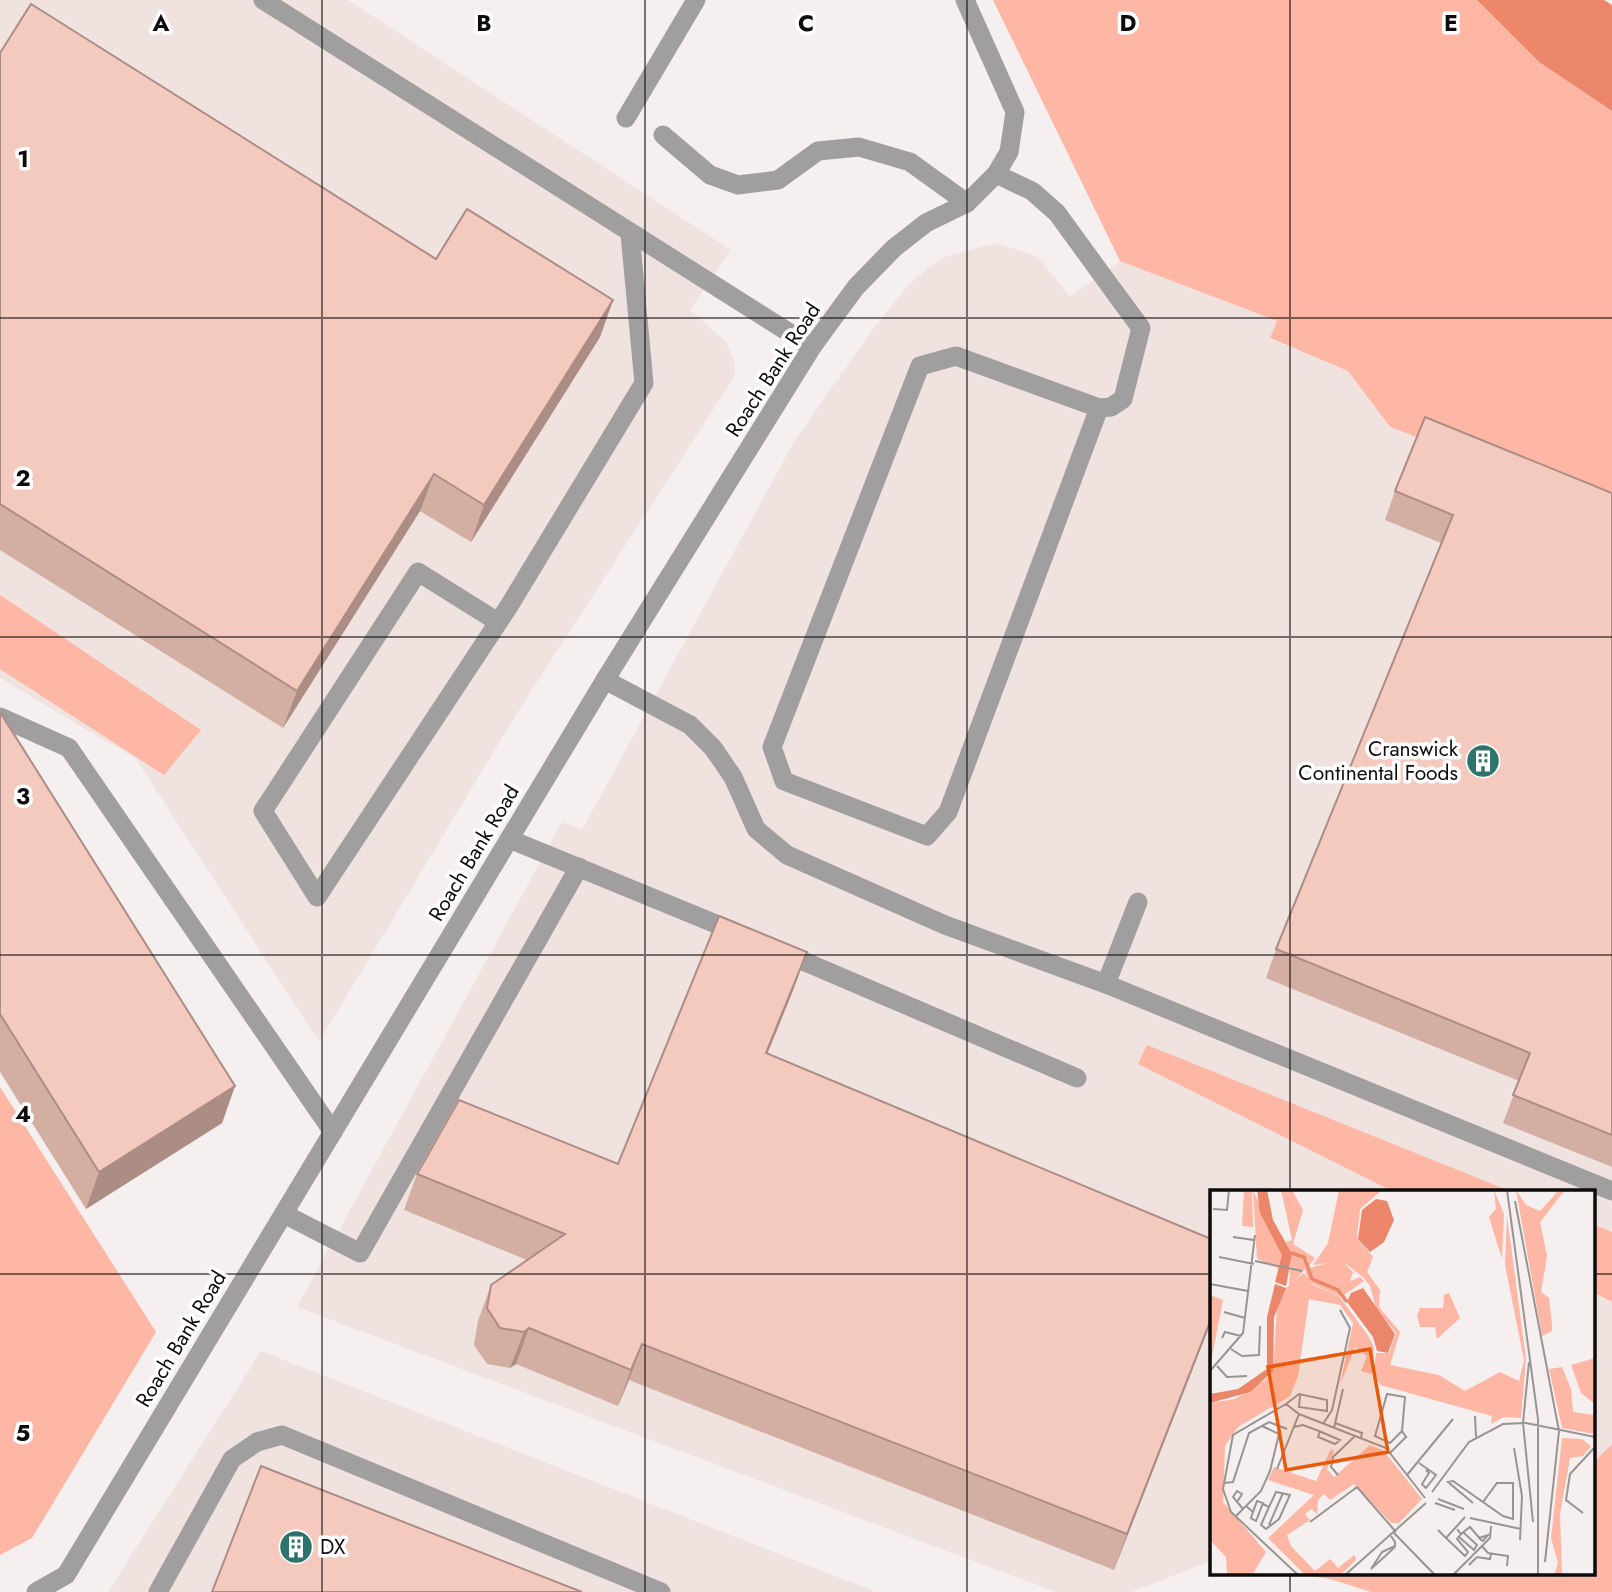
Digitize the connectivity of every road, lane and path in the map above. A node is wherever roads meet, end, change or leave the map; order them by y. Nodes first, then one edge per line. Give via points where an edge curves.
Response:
1 (263, 0) edge
2 (696, 0) edge
3 (965, 0) edge
4 (626, 118) dead end
5 (663, 135) dead end
6 (996, 174) junction
7 (967, 203) junction
8 (630, 234) junction
9 (812, 347) junction
10 (1099, 408) junction
11 (498, 622) junction
12 (605, 680) junction
13 (0, 717) edge
14 (509, 839) junction
15 (579, 867) junction
16 (1138, 902) dead end
17 (1106, 984) junction
18 (1077, 1078) dead end
19 (333, 1132) junction
20 (1612, 1191) edge
21 (284, 1214) junction
22 (36, 1592) edge
23 (158, 1592) edge
24 (661, 1592) edge

1 - 8 street
2 - 4 street
3 - 6 street via 1015,113 1009,152
5 - 7 street via 710,175 738,185 778,180 818,152 859,147 910,163
6 - 7 street, Roach Bank Road
6 - 10 street via 1032,191 1057,213 1141,328 1123,399
7 - 9 street, Roach Bank Road via 926,223 894,248 856,287
8 - 9 street
8 - 11 street via 644,383
9 - 12 street, Roach Bank Road
10 - 10 street via 948,812 927,836 784,781 772,747 920,366 956,356
11 - 11 street via 453,691 317,897 263,811 418,572
12 - 14 street, Roach Bank Road
12 - 17 street via 690,725 733,777 756,829 786,855 945,925
13 - 19 street via 69,748
14 - 15 street
14 - 19 street, Roach Bank Road
15 - 18 street
15 - 21 street via 360,1253
16 - 17 street
17 - 20 street
19 - 21 street, Roach Bank Road
21 - 22 street, Roach Bank Road via 66,1576
23 - 24 street via 232,1459 257,1442 282,1434

